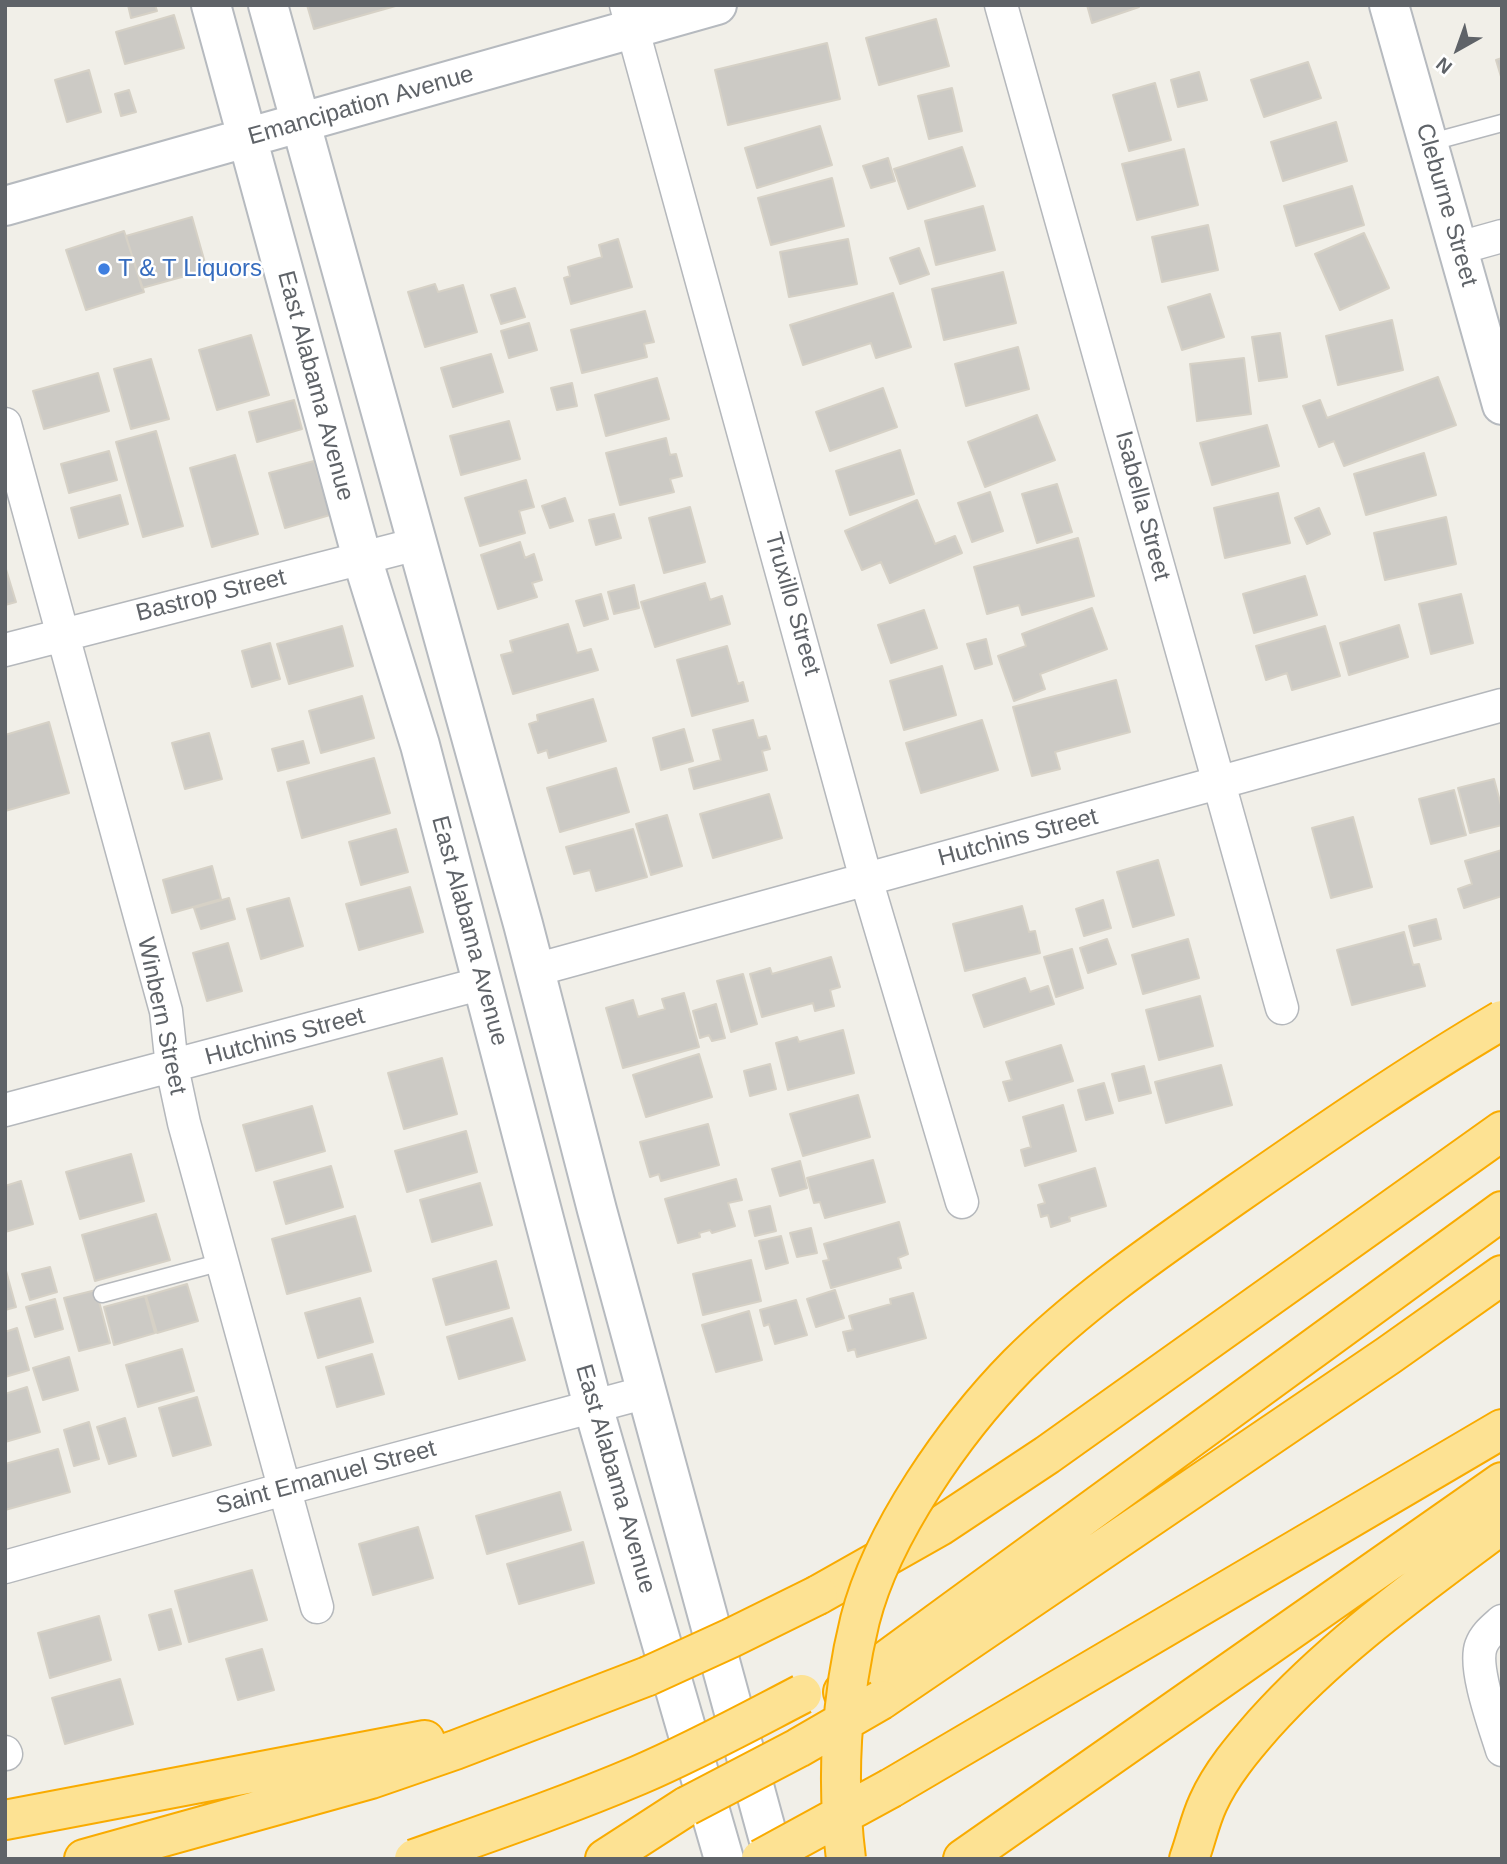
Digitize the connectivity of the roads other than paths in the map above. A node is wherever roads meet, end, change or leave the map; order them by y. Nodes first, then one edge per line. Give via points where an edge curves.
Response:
1 (211, 5) edge
2 (268, 5) edge
3 (717, 5) edge
4 (1001, 5) edge
5 (1389, 5) edge
6 (629, 17) edge
7 (1502, 123) edge
8 (301, 124) junction
9 (247, 139) junction
10 (1428, 143) junction
11 (5, 206) edge
12 (1502, 236) edge
13 (1459, 248) junction
14 (1502, 405) edge
15 (5, 424) edge
16 (417, 544) junction
17 (362, 558) junction
18 (62, 634) junction
19 (5, 650) edge
20 (1502, 705) edge
21 (1217, 783) junction
22 (866, 879) junction
23 (535, 970) junction
24 (483, 984) junction
25 (1282, 1008) dead end
26 (1502, 1020) edge
27 (172, 1067) junction
28 (5, 1110) edge
29 (1502, 1131) edge
30 (962, 1202) dead end
31 (1502, 1211) edge
32 (222, 1262) junction
33 (1502, 1275) edge
34 (102, 1294) dead end
35 (647, 1392) junction
36 (593, 1406) junction
37 (1502, 1429) edge
38 (1502, 1482) edge
39 (284, 1489) junction
40 (1098, 1505) junction
41 (1502, 1524) edge
42 (5, 1567) edge
43 (317, 1608) dead end
44 (1502, 1620) edge
45 (544, 1717) junction
46 (1502, 1750) edge
47 (687, 1806) junction
48 (5, 1819) edge
49 (84, 1859) edge
50 (414, 1859) edge
51 (605, 1859) edge
52 (724, 1859) edge
53 (761, 1859) edge
54 (774, 1859) edge
55 (846, 1859) edge
56 (963, 1859) edge
57 (1189, 1859) edge

1 - 9 street, East Alabama Avenue
2 - 8 street
3 - 6 street, Emancipation Avenue
4 - 21 street, Isabella Street
5 - 10 street, Cleburne Street
6 - 8 street, Emancipation Avenue
6 - 22 street, Truxillo Street
7 - 10 lane
8 - 9 street, Emancipation Avenue
8 - 16 street
9 - 11 street, Emancipation Avenue
9 - 17 street, East Alabama Avenue
10 - 13 street, Cleburne Street
12 - 13 street
13 - 14 street, Cleburne Street
15 - 18 street, Winbern Street
16 - 17 street, Bastrop Street
16 - 23 street
17 - 18 street, Bastrop Street
17 - 24 street, East Alabama Avenue via 420,746
18 - 19 street, Bastrop Street
18 - 27 street, Winbern Street via 166,1011
20 - 21 street, Hutchins Street
21 - 22 street, Hutchins Street
21 - 25 street, Isabella Street
22 - 23 street, Hutchins Street
22 - 30 street, Truxillo Street
23 - 35 street
24 - 27 street, Hutchins Street
24 - 36 street, East Alabama Avenue
26 - 55 highway, bridge via 1311,1143 1146,1258 1019,1365 966,1424 913,1501 878,1569 860,1618 848,1677 841,1760
27 - 28 street, Hutchins Street
27 - 32 street, Winbern Street
29 - 45 highway, bridge via 1047,1455 940,1525 731,1638
31 - 40 highway
32 - 34 lane
32 - 39 street, Winbern Street
33 - 47 highway, bridge via 881,1700
35 - 36 street, Saint Emanuel Street
35 - 54 street
36 - 39 street, Saint Emanuel Street
36 - 52 street, East Alabama Avenue
37 - 53 highway, bridge via 891,1788
38 - 56 highway
39 - 42 street, Saint Emanuel Street
39 - 43 street, Winbern Street
40 - 47 highway, bridge
40 - 50 highway, bridge via 802,1694 640,1774
41 - 57 highway via 1376,1619 1279,1707 1240,1751 1208,1802
44 - 46 street via 1487,1633 1480,1650 1481,1675
45 - 48 highway
45 - 49 highway via 371,1779
47 - 51 highway

